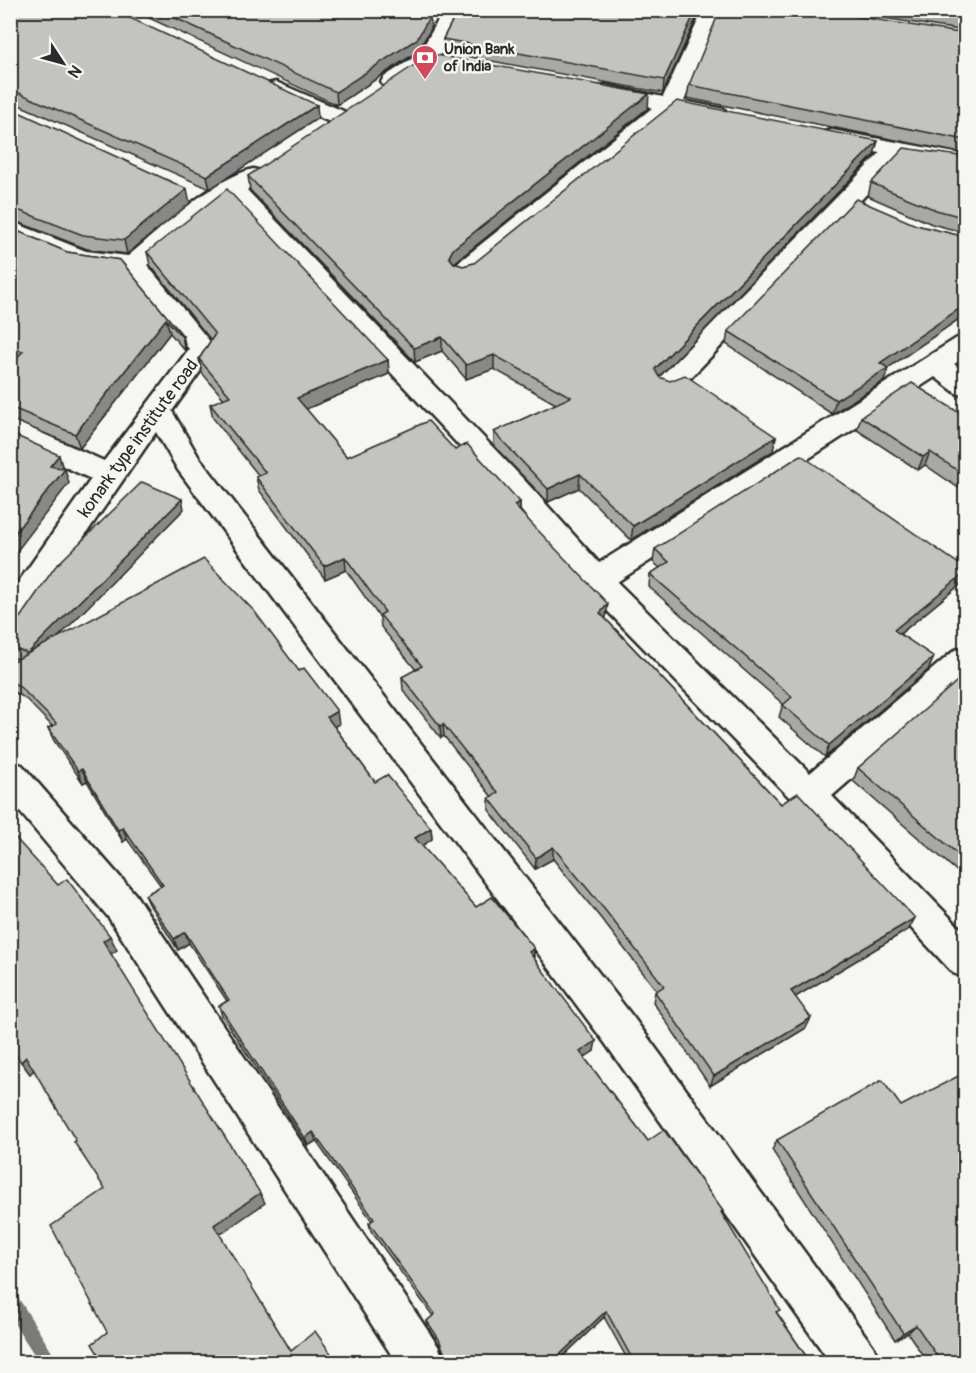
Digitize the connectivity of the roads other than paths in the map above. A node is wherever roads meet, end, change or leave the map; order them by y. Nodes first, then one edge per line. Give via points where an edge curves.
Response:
1 (713, 10) edge
2 (443, 18) edge
3 (427, 58) junction
4 (450, 62) edge
5 (256, 79) edge
6 (590, 89) edge
7 (379, 91) edge
8 (671, 104) junction
9 (359, 105) edge
10 (340, 118) junction
11 (738, 118) edge
12 (321, 131) edge
13 (817, 134) edge
14 (895, 151) junction
15 (966, 162) edge
16 (272, 163) edge
17 (189, 191) edge
18 (222, 195) junction
19 (10, 228) edge
20 (133, 264) junction
21 (464, 270) edge
22 (966, 344) edge
23 (936, 364) junction
24 (669, 384) edge
25 (966, 387) edge
26 (158, 410) junction
27 (10, 429) edge
28 (109, 475) junction
29 (596, 580) junction
30 (10, 619) edge
31 (966, 659) edge
32 (10, 775) edge
33 (809, 795) junction
34 (966, 961) edge
35 (422, 1362) edge
36 (857, 1362) edge

1 - 8 street
2 - 3 street
3 - 4 street
3 - 7 street
5 - 10 street
6 - 8 street
8 - 11 street
8 - 21 street
9 - 10 street
10 - 12 street
13 - 14 street
14 - 15 street
14 - 24 street via 858,204
16 - 18 street
17 - 18 street
18 - 20 street
18 - 29 street via 517,490
19 - 20 street via 81,258
20 - 26 street, konark type institute road via 203,349
22 - 23 street
23 - 25 street
23 - 29 street
26 - 28 street, konark type institute road
26 - 36 street via 188,463 619,1030
27 - 28 street
28 - 30 street, konark type institute road
29 - 33 street
31 - 33 street
32 - 35 street via 122,906
33 - 34 street

